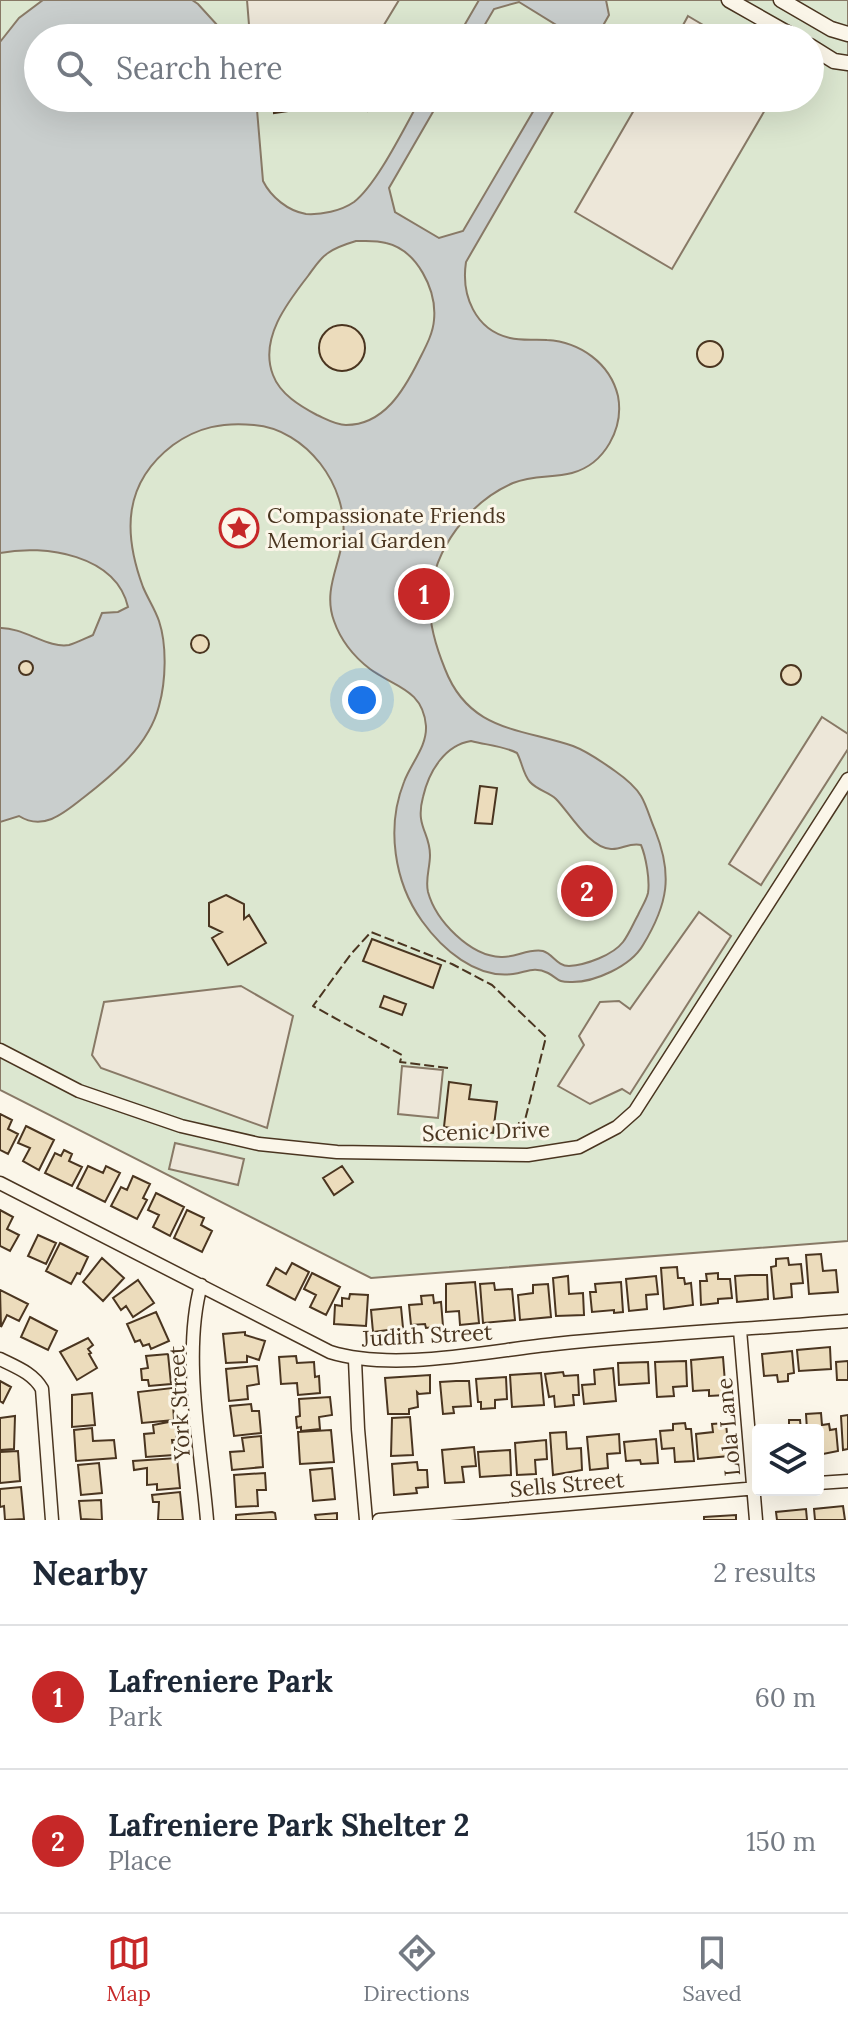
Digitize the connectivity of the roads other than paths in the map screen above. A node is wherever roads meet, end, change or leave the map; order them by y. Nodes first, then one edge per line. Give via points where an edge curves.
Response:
1 (729, 0) edge
2 (781, 0) edge
3 (771, 24) edge
4 (822, 24) edge
5 (824, 25) edge
6 (848, 34) edge
7 (824, 55) edge
8 (848, 63) edge
9 (848, 779) edge
10 (0, 1050) edge
11 (0, 1183) edge
12 (201, 1285) junction
13 (848, 1321) edge
14 (740, 1330) junction
15 (0, 1359) edge
16 (355, 1360) junction
17 (752, 1448) edge
18 (848, 1481) edge
19 (824, 1483) edge
20 (752, 1488) edge
21 (756, 1496) edge
22 (52, 1520) edge
23 (207, 1520) edge
24 (366, 1520) edge
25 (379, 1520) edge
26 (756, 1520) edge

1 - 3 street
2 - 4 street
5 - 6 street
7 - 8 street
9 - 10 street, Scenic Drive via 635,1111 579,1147 528,1155 337,1152 259,1144 181,1126 79,1091
11 - 12 street, Judith Street
12 - 16 street, Judith Street
12 - 23 street, York Street via 193,1366
13 - 14 street, Judith Street
14 - 16 street, Judith Street via 457,1357
14 - 17 street, Lola Lane
15 - 22 street via 24,1371 42,1389
16 - 24 street
18 - 19 street
20 - 25 street, Sells Street
21 - 26 street, Lola Lane

